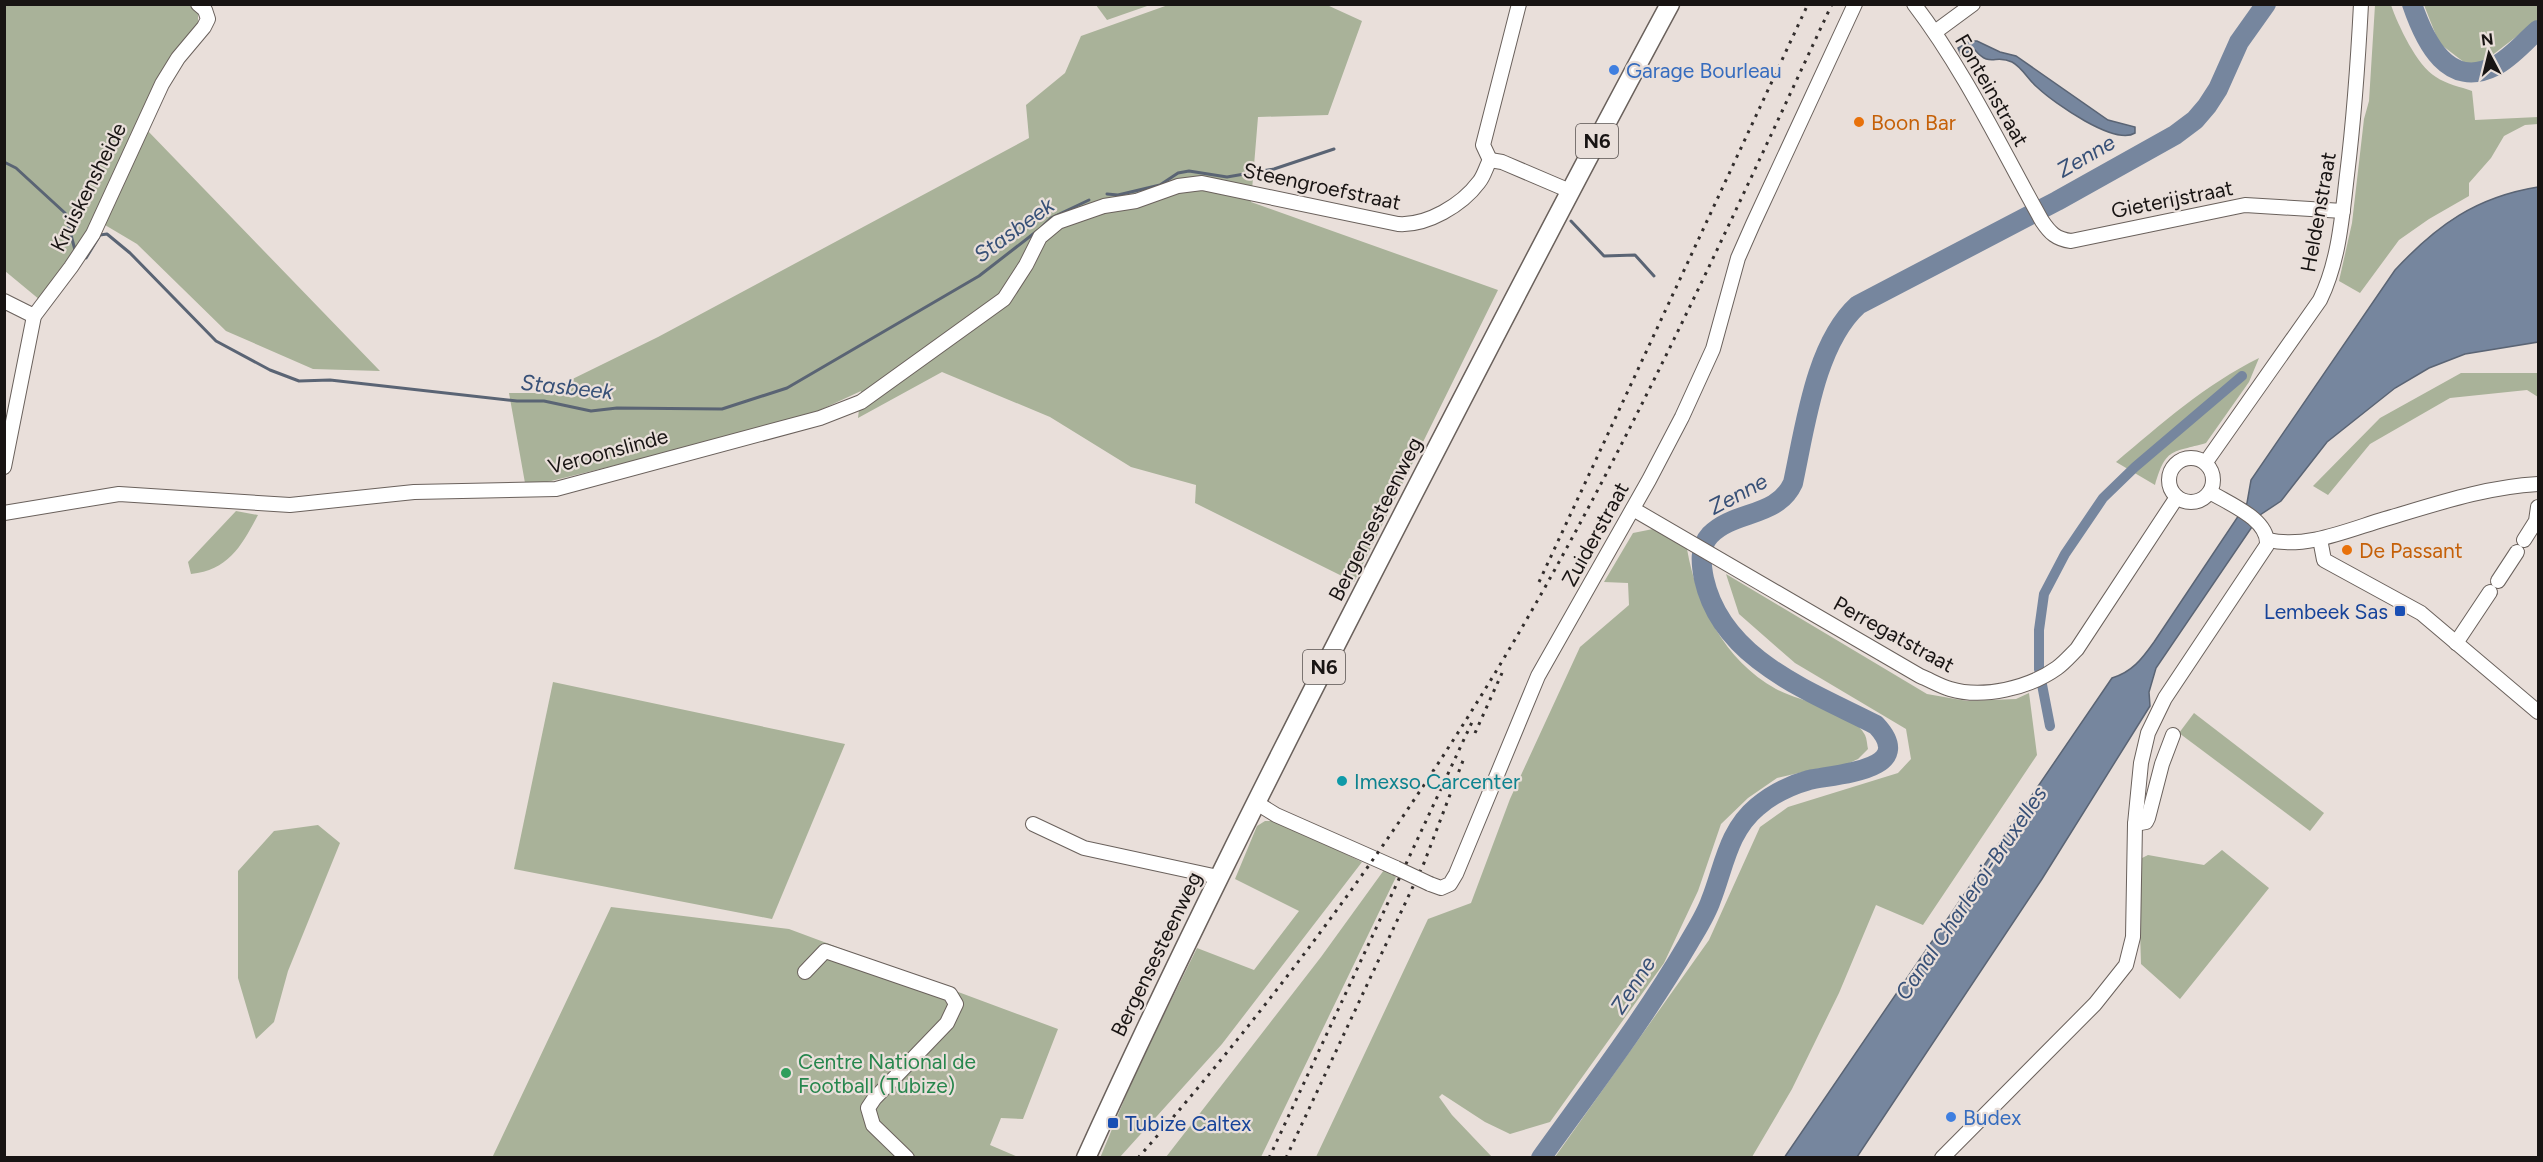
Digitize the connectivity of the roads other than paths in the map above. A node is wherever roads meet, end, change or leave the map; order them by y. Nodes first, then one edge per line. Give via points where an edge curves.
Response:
1 (198, 4) edge
2 (1519, 4) edge
3 (1670, 4) edge
4 (1855, 4) edge
5 (1914, 4) edge
6 (1973, 4) edge
7 (2361, 4) edge
8 (1935, 32) junction
9 (1490, 160) junction
10 (1570, 191) junction
11 (2030, 200) joint
12 (1104, 206) joint
13 (2343, 211) junction
14 (4, 301) edge
15 (33, 316) junction
16 (2206, 462) junction
17 (4, 467) edge
18 (2538, 484) edge
19 (2210, 492) junction
20 (2177, 497) junction
21 (2538, 507) edge
22 (1633, 509) junction
23 (4, 513) edge
24 (2320, 539) junction
25 (2268, 540) junction
26 (2524, 540) dead end
27 (2517, 552) dead end
28 (2498, 580) dead end
29 (2490, 592) dead end
30 (2456, 643) junction
31 (2538, 712) edge
32 (2173, 735) dead end
33 (1255, 802) junction
34 (1033, 824) dead end
35 (2135, 824) junction
36 (1218, 877) junction
37 (805, 972) dead end
38 (907, 1158) edge
39 (1086, 1158) edge
40 (1942, 1158) edge

1 - 15 street, Kruiskensheide via 208,19 204,27 162,84 93,234
2 - 9 street via 1482,145
3 - 10 main road, Bergensesteenweg / N6
4 - 22 street, Zuiderstraat via 1738,258 1713,349
5 - 8 street, Fonteinstraat
6 - 8 street, Fonteinstraat
7 - 13 street, Heldenstraat
8 - 11 street, Fonteinstraat
9 - 10 street
9 - 12 street, Steengroefstraat via 1479,182 1465,195 1443,213 1415,225 1202,183
10 - 33 main road, Bergensesteenweg / N6
11 - 13 street, Gieterijstraat via 2055,237 2071,241 2246,205
12 - 23 street, Veroonslinde via 1058,222 1040,237 1004,299 861,402 820,417 556,489 414,492 290,505 119,494
13 - 16 street, Heldenstraat via 2332,272 2320,300
14 - 15 street
15 - 17 street, Kruiskensheide
16 - 19 street via 2214,476
16 - 20 street via 2184,458 2172,468 2169,483
18 - 24 street via 2469,494
19 - 20 street via 2194,502
19 - 25 street via 2258,523
20 - 22 street, Perregatstraat via 2077,649 2057,668 2024,685 1990,692 1951,690 1920,676
21 - 26 street via 2536,521
22 - 33 street, Zuiderstraat, bridge via 1538,676 1450,884 1441,888 1430,884
24 - 25 street
24 - 30 street via 2324,560 2421,613
25 - 35 street via 2154,716 2141,763
27 - 28 street
29 - 30 street
30 - 31 street
32 - 35 street via 2148,818
33 - 36 main road, Bergensesteenweg / N6
34 - 36 street via 1084,849
35 - 40 street via 2133,937 2126,965 2095,1004
36 - 39 main road, Bergensesteenweg / N6
37 - 38 street via 825,951 950,994 956,1004 947,1023 868,1108 873,1125

